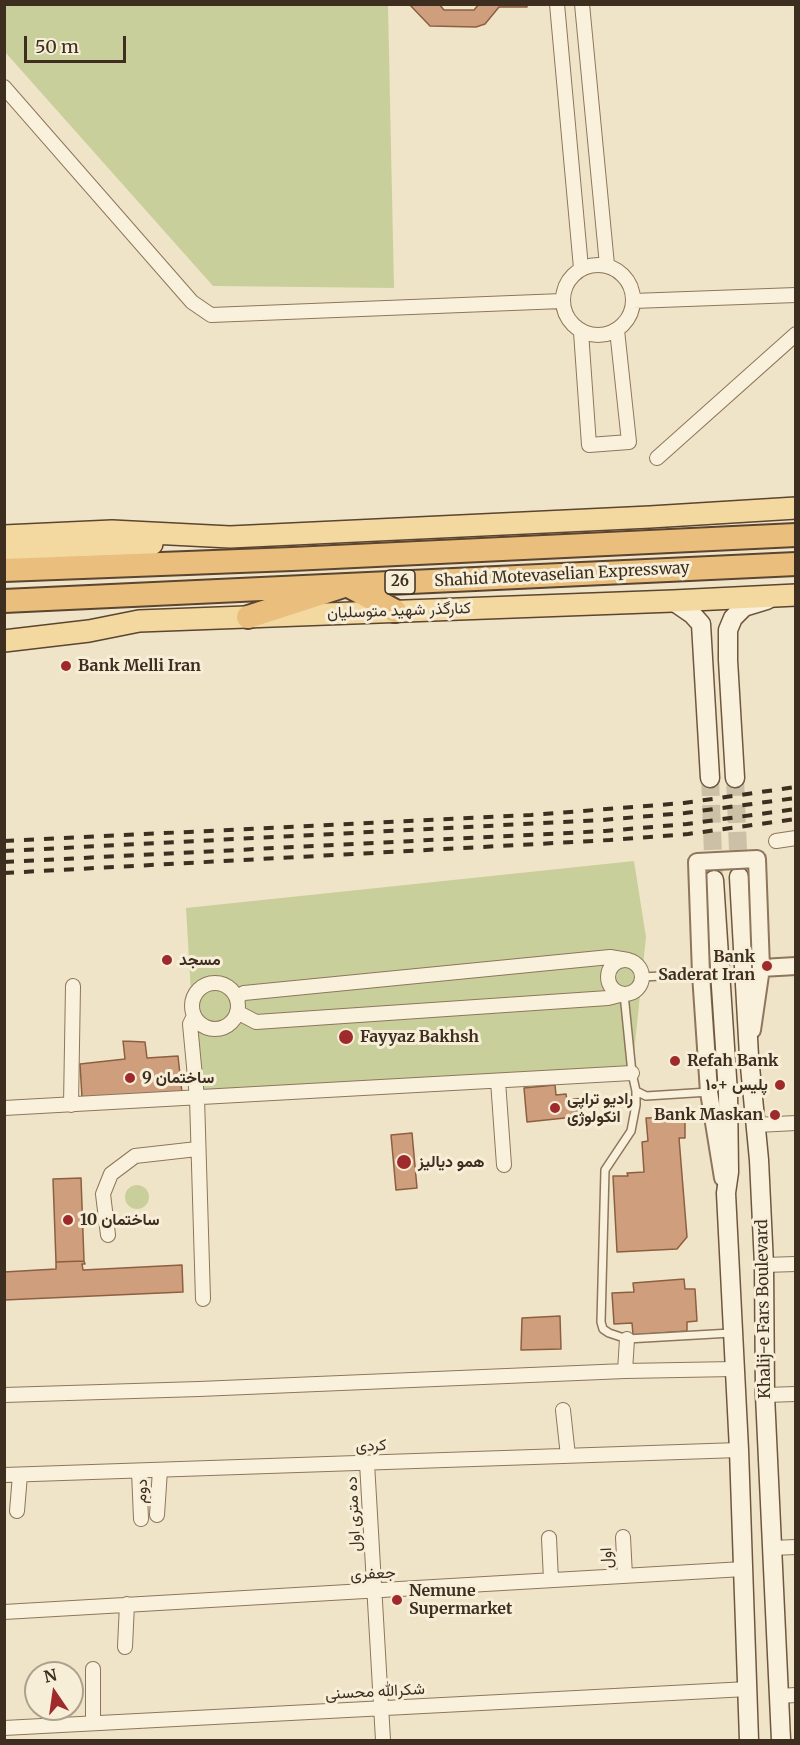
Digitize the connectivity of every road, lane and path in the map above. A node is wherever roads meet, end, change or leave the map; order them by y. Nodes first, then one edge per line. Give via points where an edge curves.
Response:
1 (557, 4) edge
2 (582, 4) edge
3 (4, 87) edge
4 (607, 265) junction
5 (581, 268) junction
6 (795, 296) edge
7 (562, 301) junction
8 (633, 301) junction
9 (617, 330) junction
10 (582, 332) junction
11 (795, 334) edge
12 (657, 458) dead end
13 (795, 508) edge
14 (795, 535) edge
15 (4, 536) edge
16 (230, 537) junction
17 (4, 553) edge
18 (795, 564) edge
19 (4, 570) edge
20 (347, 585) junction
21 (789, 595) edge
22 (4, 601) edge
23 (672, 601) junction
24 (395, 611) junction
25 (248, 617) junction
26 (139, 621) junction
27 (4, 628) edge
28 (4, 641) edge
29 (710, 778) tunnel mouth
30 (735, 778) tunnel mouth
31 (795, 838) edge
32 (776, 841) dead end
33 (739, 877) tunnel mouth
34 (714, 880) tunnel mouth
35 (628, 960) junction
36 (795, 966) edge
37 (761, 968) junction
38 (701, 974) junction
39 (642, 977) junction
40 (73, 986) dead end
41 (624, 994) junction
42 (237, 997) junction
43 (237, 1012) junction
44 (194, 1016) junction
45 (749, 1056) junction
46 (632, 1073) junction
47 (498, 1081) junction
48 (636, 1090) junction
49 (709, 1092) junction
50 (196, 1098) junction
51 (71, 1104) junction
52 (4, 1108) edge
53 (795, 1123) edge
54 (757, 1125) junction
55 (197, 1149) junction
56 (504, 1165) dead end
57 (726, 1193) junction
58 (108, 1235) dead end
59 (795, 1264) edge
60 (764, 1266) junction
61 (202, 1299) dead end
62 (733, 1333) junction
63 (627, 1339) junction
64 (734, 1369) junction
65 (625, 1371) junction
66 (795, 1394) edge
67 (4, 1395) edge
68 (765, 1395) junction
69 (563, 1410) dead end
70 (739, 1450) junction
71 (568, 1456) junction
72 (367, 1463) junction
73 (160, 1470) junction
74 (139, 1471) junction
75 (4, 1475) edge
76 (20, 1475) junction
77 (17, 1511) dead end
78 (157, 1515) dead end
79 (141, 1519) dead end
80 (623, 1537) dead end
81 (549, 1538) dead end
82 (795, 1547) edge
83 (771, 1548) junction
84 (743, 1569) junction
85 (625, 1576) junction
86 (551, 1580) junction
87 (375, 1590) junction
88 (127, 1604) junction
89 (4, 1612) edge
90 (125, 1647) dead end
91 (93, 1669) dead end
92 (748, 1689) junction
93 (787, 1695) edge
94 (381, 1708) junction
95 (93, 1723) junction
96 (4, 1728) edge
97 (383, 1740) edge
98 (749, 1740) edge
99 (781, 1740) edge

1 - 5 street
2 - 4 street
3 - 7 street via 192,302 211,315
4 - 5 street
4 - 8 street via 626,278
5 - 7 street via 567,282
6 - 8 street
7 - 10 street via 567,319
8 - 9 street via 626,322
9 - 10 street via 605,335
9 - 10 street via 629,442 589,445
11 - 12 street
13 - 16 main road
14 - 19 highway, Shahid Motevaselian Expressway / 26
15 - 16 main road via 112,531
16 - 17 main road
18 - 20 highway, Shahid Motevaselian Expressway / 26
20 - 22 highway, Shahid Motevaselian Expressway / 26
20 - 24 highway
20 - 25 highway
21 - 23 main road, کنارگذر شهید متوسلیان
21 - 30 main road via 744,607 728,630
23 - 24 main road, کنارگذر شهید متوسلیان
23 - 29 main road via 701,624
24 - 25 main road, کنارگذر شهید متوسلیان
25 - 26 main road, کنارگذر شهید متوسلیان
26 - 27 main road
26 - 28 main road, کنارگذر شهید متوسلیان
31 - 32 street
33 - 45 main road, Khalij-e Fars Boulevard
34 - 57 main road, Khalij-e Fars Boulevard via 728,1093
35 - 39 street via 638,966
35 - 41 street via 613,965 608,975 613,989
35 - 42 street via 610,957 244,993
36 - 37 street
37 - 38 street, bridge via 758,858 697,862
37 - 45 street
38 - 39 lane
38 - 49 street
39 - 41 street via 639,988
40 - 51 street
41 - 43 street via 256,1022
41 - 46 lane
42 - 43 street
42 - 44 street via 219,983 204,985 194,996
43 - 44 street via 234,1020 221,1029 206,1028
44 - 50 street via 190,1024
45 - 54 main road, Khalij-e Fars Boulevard
46 - 47 street
46 - 48 lane
47 - 50 street
47 - 56 street
48 - 49 lane via 646,1096
48 - 63 lane via 631,1131 605,1170 601,1322 609,1333
49 - 57 street
50 - 51 street
50 - 55 street
51 - 52 street
53 - 54 street
54 - 60 main road, Khalij-e Fars Boulevard
55 - 58 street via 135,1156 111,1174 103,1194
55 - 61 street
57 - 62 main road, Khalij-e Fars Boulevard
59 - 60 street
60 - 68 main road, Khalij-e Fars Boulevard
62 - 63 lane
62 - 64 main road, Khalij-e Fars Boulevard
63 - 65 street
64 - 65 street
64 - 70 main road, Khalij-e Fars Boulevard
65 - 67 street
66 - 68 street
68 - 83 main road, Khalij-e Fars Boulevard
69 - 71 street
70 - 71 street, کردی
70 - 84 main road, Khalij-e Fars Boulevard
71 - 72 street, کردی
72 - 73 street, کردی
72 - 87 street, ده متری اول
73 - 74 street, کردی
73 - 78 street, دوم
74 - 76 street, کردی
74 - 79 street
75 - 76 street, کردی
76 - 77 street
80 - 85 street, اول
81 - 86 street
82 - 83 street
83 - 93 main road, Khalij-e Fars Boulevard
84 - 85 street, جعفری
84 - 92 main road, Khalij-e Fars Boulevard
85 - 86 street, جعفری
86 - 87 street, جعفری
87 - 88 street, جعفری
87 - 94 street, ده متری اول
88 - 89 street, جعفری
88 - 90 street
91 - 95 street
92 - 94 street, شکرالله محسنی
92 - 98 main road, Khalij-e Fars Boulevard
93 - 99 main road, Khalij-e Fars Boulevard
94 - 95 street, شکرالله محسنی
94 - 97 street, ده متری اول
95 - 96 street, شکرالله محسنی

